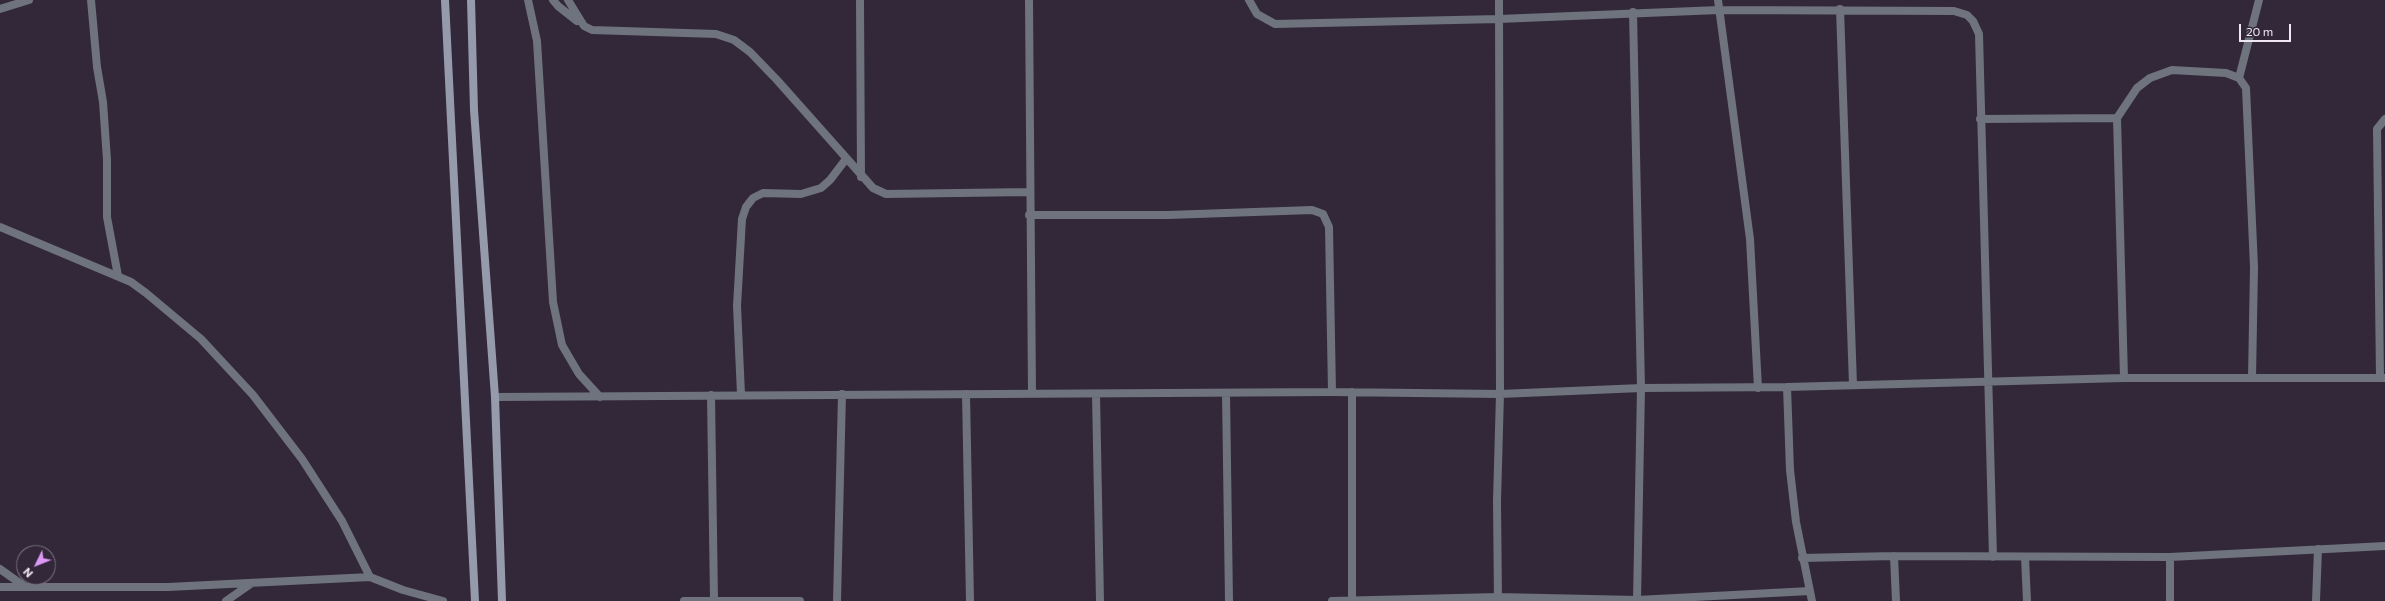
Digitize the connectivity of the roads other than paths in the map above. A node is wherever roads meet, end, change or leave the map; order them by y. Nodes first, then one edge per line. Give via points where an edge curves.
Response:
1 (28, 0) edge
2 (91, 0) edge
3 (445, 0) edge
4 (471, 0) edge
5 (528, 0) edge
6 (553, 0) edge
7 (568, 0) edge
8 (860, 0) edge
9 (1029, 0) edge
10 (1248, 0) edge
11 (1499, 0) edge
12 (1718, 0) edge
13 (2259, 0) edge
14 (0, 9) edge
15 (1840, 9) junction
16 (1720, 10) junction
17 (1633, 12) junction
18 (1499, 19) junction
19 (584, 26) junction
20 (2239, 78) junction
21 (1980, 118) junction
22 (2117, 118) junction
23 (2385, 119) edge
24 (846, 159) junction
25 (861, 177) junction
26 (1030, 192) junction
27 (1029, 214) junction
28 (0, 227) edge
29 (118, 276) junction
30 (2124, 378) junction
31 (2252, 378) junction
32 (2382, 378) edge
33 (1988, 381) junction
34 (1853, 385) junction
35 (1787, 387) junction
36 (1641, 388) junction
37 (1758, 388) junction
38 (1332, 392) junction
39 (1352, 392) junction
40 (1226, 393) junction
41 (741, 394) junction
42 (842, 394) junction
43 (966, 394) junction
44 (1032, 394) junction
45 (1096, 394) junction
46 (1500, 394) junction
47 (711, 395) junction
48 (494, 396) junction
49 (600, 397) junction
50 (2385, 546) edge
51 (2318, 549) junction
52 (1894, 556) junction
53 (1993, 557) junction
54 (2025, 557) junction
55 (2170, 557) junction
56 (1802, 558) junction
57 (0, 569) edge
58 (370, 577) junction
59 (253, 582) junction
60 (24, 586) junction
61 (0, 587) edge
62 (1810, 591) junction
63 (1498, 599) edge
64 (714, 600) junction
65 (1352, 600) edge
66 (1637, 600) junction
67 (226, 601) edge
68 (443, 601) edge
69 (475, 601) edge
70 (502, 601) edge
71 (684, 601) edge
72 (800, 601) edge
73 (837, 601) edge
74 (970, 601) edge
75 (1100, 601) edge
76 (1229, 601) edge
77 (1332, 601) edge
78 (1812, 601) edge
79 (1896, 601) edge
80 (2027, 601) edge
81 (2170, 601) edge
82 (2316, 601) edge

1 - 14 street
2 - 29 street via 103,102 107,217
3 - 69 main road
4 - 48 main road via 474,110
5 - 49 street via 537,42 553,302 562,345 579,374
6 - 19 street
7 - 19 street
8 - 25 street
9 - 26 street
10 - 18 street via 1257,14 1275,24
11 - 18 street
12 - 16 street
13 - 20 street
15 - 16 street
15 - 21 street via 1954,11 1967,15 1979,34
15 - 34 street
16 - 17 street
16 - 37 street via 1750,239
17 - 18 street
17 - 36 street
18 - 46 street
19 - 24 street via 601,32 716,34 734,40 750,52 777,80
20 - 22 street via 2226,73 2172,70 2150,78 2137,88
20 - 31 street via 2246,88 2249,122 2255,301
21 - 22 street
21 - 33 street
22 - 30 street
23 - 32 street via 2377,129
24 - 25 street
24 - 41 street via 821,188 801,194 763,193 753,198 746,207 742,219 737,306
25 - 26 street via 873,188 886,194
26 - 27 street
27 - 38 street via 1312,210 1323,214 1329,227
27 - 44 street
28 - 29 street
29 - 58 street via 146,292 201,339 253,395 302,459 342,521
30 - 31 street
30 - 33 street
31 - 32 street
33 - 34 street
33 - 53 street
34 - 35 street
35 - 37 street
35 - 56 street via 1790,470
36 - 37 street
36 - 46 street
36 - 66 street
38 - 39 street
38 - 40 street
39 - 46 street
39 - 65 street
40 - 45 street
40 - 76 street
41 - 42 street
41 - 47 street
42 - 43 street
42 - 73 street
43 - 44 street
43 - 74 street
44 - 45 street
45 - 75 street
46 - 63 street
47 - 49 street
47 - 64 street
48 - 49 street
48 - 70 main road
50 - 51 street
51 - 55 street
51 - 82 street
52 - 53 street
52 - 56 street
52 - 79 street
53 - 54 street
54 - 55 street
54 - 80 street
55 - 81 street
56 - 62 street
57 - 60 street
58 - 59 street
58 - 68 street via 403,590
59 - 60 street via 168,587
59 - 67 street
60 - 61 street
62 - 66 street
62 - 78 street
63 - 65 street
63 - 66 street
64 - 71 street
64 - 72 street
65 - 77 street

